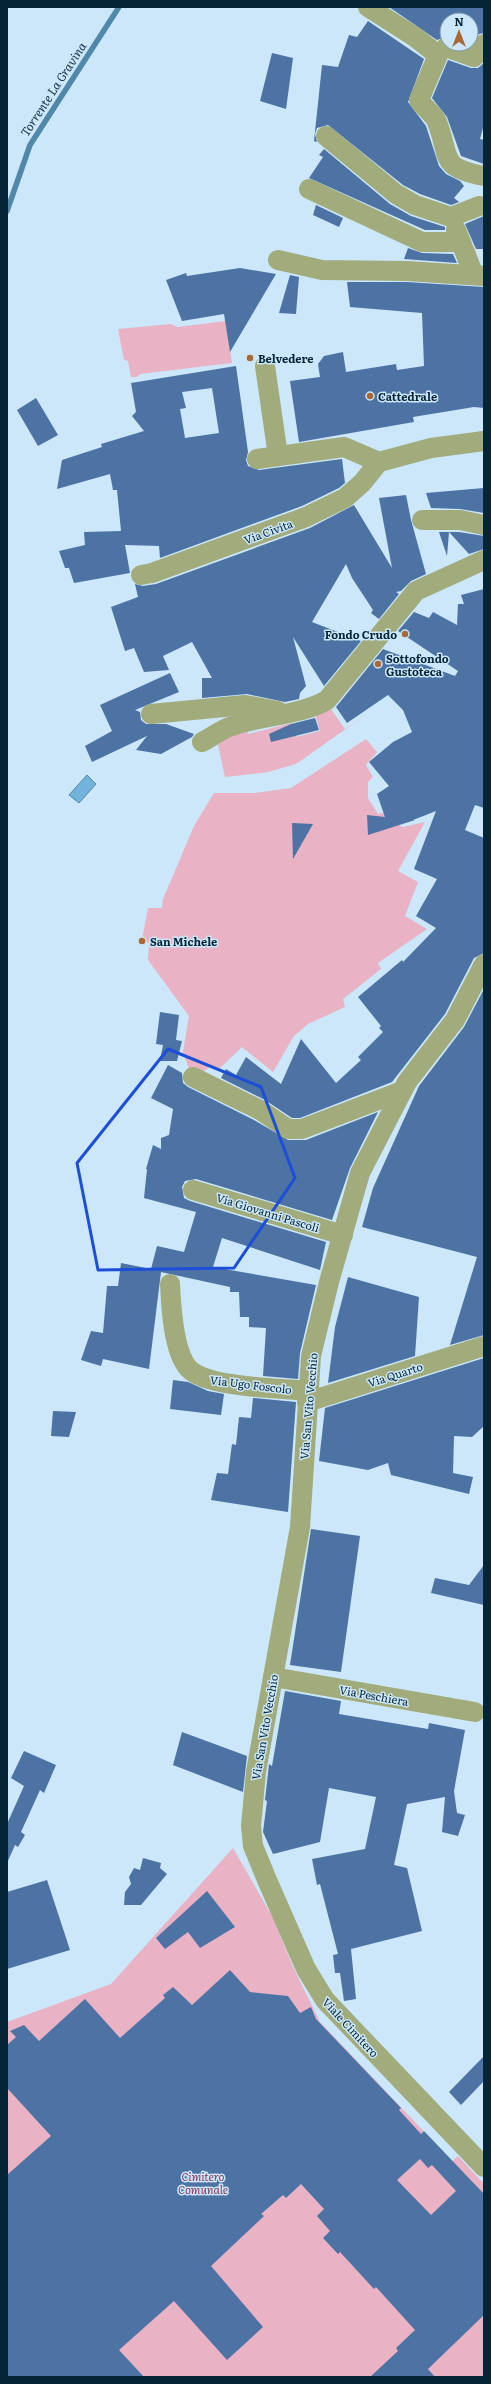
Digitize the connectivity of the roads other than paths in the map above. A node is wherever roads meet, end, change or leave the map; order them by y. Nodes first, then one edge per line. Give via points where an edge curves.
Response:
1 (368, 7) edge
2 (439, 50) edge
3 (442, 52) joint
4 (478, 52) edge
5 (326, 136) dead end
6 (484, 176) edge
7 (309, 189) dead end
8 (479, 206) dead end
9 (451, 217) junction
10 (461, 242) junction
11 (278, 260) dead end
12 (479, 275) edge
13 (265, 366) dead end
14 (484, 441) edge
15 (278, 456) junction
16 (257, 459) dead end
17 (379, 462) junction
18 (422, 520) dead end
19 (484, 525) edge
20 (484, 560) edge
21 (141, 575) dead end
22 (287, 712) junction
23 (152, 714) dead end
24 (202, 742) dead end
25 (484, 964) edge
26 (479, 988) edge
27 (193, 1077) dead end
28 (402, 1091) junction
29 (193, 1190) dead end
30 (343, 1235) junction
31 (170, 1284) dead end
32 (484, 1346) edge
33 (307, 1396) junction
34 (273, 1677) junction
35 (475, 1712) dead end
36 (251, 1813) joint
37 (481, 2158) edge

1 - 2 street
3 - 4 street via 474,57
3 - 6 street via 419,100 437,120 447,159 462,172
5 - 9 street via 396,194 415,205
7 - 10 street via 422,242
8 - 9 street
9 - 10 street
10 - 12 street
11 - 12 street via 322,270
13 - 15 street
14 - 17 street via 431,448
15 - 16 street
15 - 17 street via 344,447
17 - 21 street, Via Civita via 362,483 345,498 306,518
18 - 19 street via 460,520
20 - 22 street via 416,591 327,700 311,709
22 - 23 street via 245,705
22 - 24 street via 231,726
25 - 26 street, Via San Vito Vecchio
26 - 28 street, Via San Vito Vecchio
27 - 28 street via 260,1110 288,1129 302,1129
28 - 30 street, Via San Vito Vecchio via 360,1172
29 - 30 street, Via Giovanni Pascoli
30 - 33 street, Via San Vito Vecchio via 328,1282 311,1356
31 - 33 street, Via Ugo Foscolo via 174,1325 181,1353 189,1369 207,1380
32 - 33 street, Via Quarto
33 - 34 street, Via San Vito Vecchio via 300,1527
34 - 35 street, Via Peschiera
34 - 36 street, Via San Vito Vecchio
36 - 37 street, Viale Cimitero via 253,1846 266,1880 306,1968 324,2000

